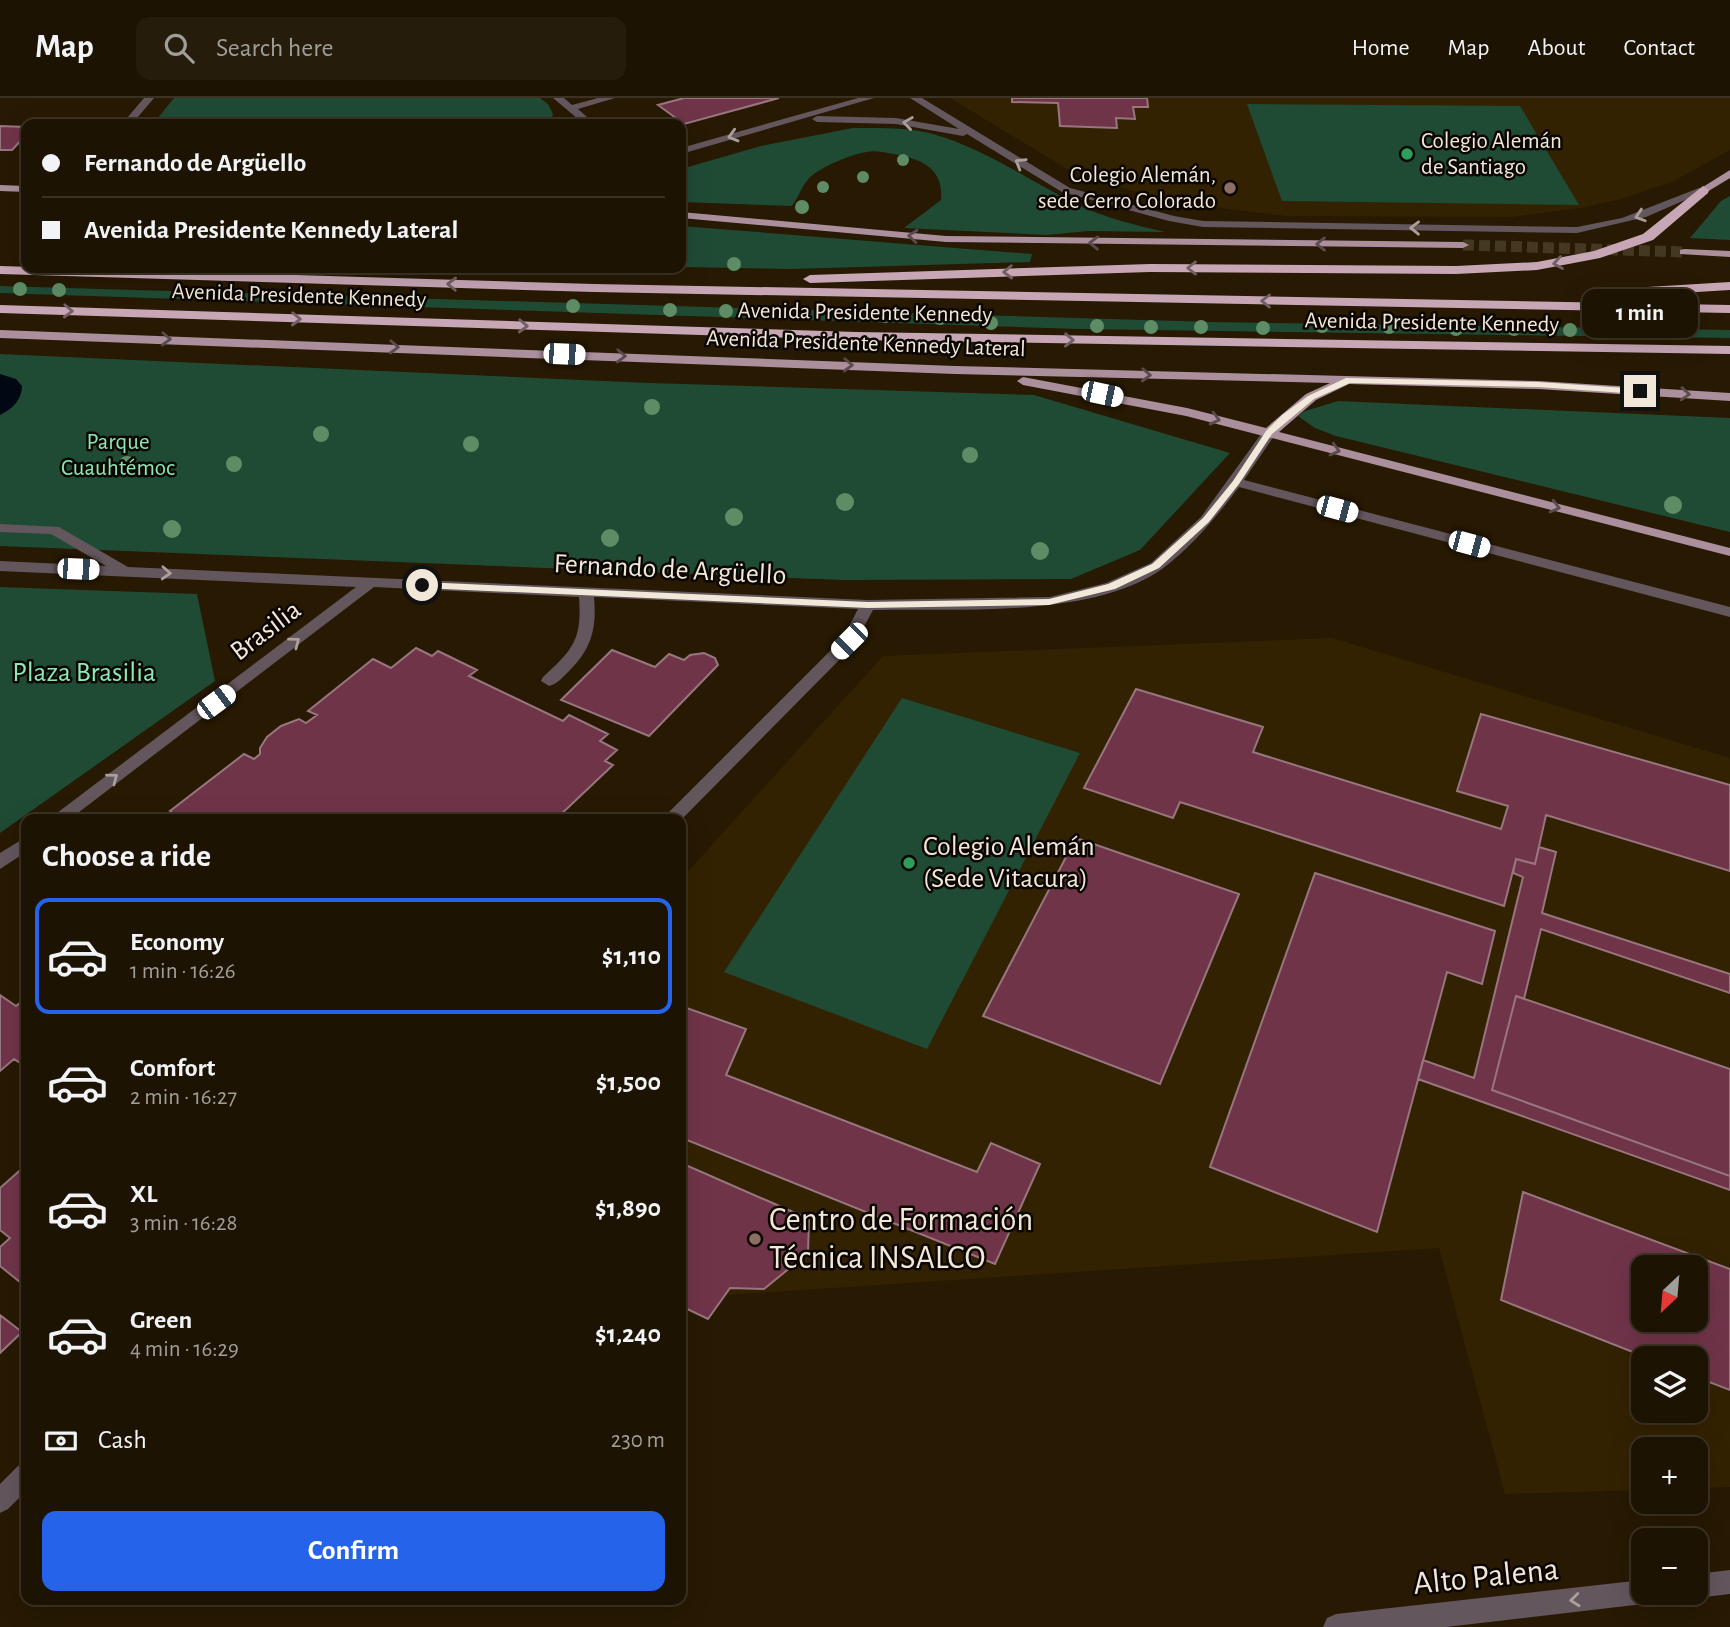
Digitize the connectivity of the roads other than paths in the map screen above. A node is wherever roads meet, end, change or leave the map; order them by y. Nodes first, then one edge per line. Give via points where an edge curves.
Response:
1 (149, 98) edge
2 (558, 98) edge
3 (610, 98) edge
4 (869, 98) edge
5 (915, 98) edge
6 (571, 108) junction
7 (131, 119) edge
8 (567, 119) edge
9 (584, 119) edge
10 (786, 120) junction
11 (975, 136) junction
12 (686, 150) edge
13 (1730, 173) edge
14 (0, 188) edge
15 (21, 189) edge
16 (1703, 190) junction
17 (686, 215) edge
18 (1463, 245) tunnel mouth
19 (1684, 252) tunnel mouth
20 (1730, 254) edge
21 (0, 270) edge
22 (21, 271) edge
23 (99, 273) edge
24 (1730, 286) edge
25 (594, 288) junction
26 (1456, 304) junction
27 (0, 309) edge
28 (1730, 309) edge
29 (0, 334) edge
30 (1730, 350) edge
31 (956, 370) junction
32 (1349, 380) junction
33 (1730, 397) edge
34 (1269, 433) junction
35 (1236, 482) junction
36 (0, 528) edge
37 (1730, 552) edge
38 (0, 566) edge
39 (126, 571) junction
40 (370, 583) junction
41 (586, 592) junction
42 (868, 605) junction
43 (1730, 612) edge
44 (549, 681) dead end
45 (65, 814) edge
46 (676, 814) edge
47 (21, 847) edge
48 (0, 862) edge
49 (21, 1479) edge
50 (0, 1501) edge
51 (1730, 1582) edge
52 (1708, 1585) edge
53 (1631, 1593) edge
54 (1336, 1627) edge

1 - 7 street
2 - 6 street
3 - 6 street
4 - 10 street
5 - 11 street
6 - 8 street
6 - 9 street
11 -> 10 street via 883,120
10 -> 12 street
16 -> 11 street via 1627,221 1577,230 1203,224 1066,190
13 - 16 main road
14 - 15 main road
16 -> 25 highway via 1648,237 1625,247 1568,262 1525,267 1150,268
18 -> 17 main road via 958,239
19 - 20 main road
22 -> 21 highway, Avenida Presidente Kennedy
25 -> 23 highway, Avenida Presidente Kennedy
24 - 26 highway
26 -> 25 highway, Avenida Presidente Kennedy
26 - 28 highway, Avenida Presidente Kennedy
27 -> 30 highway, Avenida Presidente Kennedy via 856,336
29 -> 31 main road, Avenida Presidente Kennedy Lateral
31 -> 32 main road, Avenida Presidente Kennedy Lateral
31 -> 34 main road via 1094,393
32 -> 33 main road, Avenida Presidente Kennedy Lateral
32 - 34 main road via 1311,397
34 - 35 street, Fernando de Argüello
34 -> 37 main road
35 - 42 street, Fernando de Argüello via 1206,520 1156,566 1111,587 1049,602
35 - 43 street
36 - 39 street via 54,530
38 - 39 street, Fernando de Argüello
39 -> 40 street, Fernando de Argüello
40 - 41 street, Fernando de Argüello
45 -> 40 street, Brasilia
41 - 42 street, Fernando de Argüello
41 - 44 street via 587,639 578,655
42 - 46 street via 849,641
47 - 48 street
49 - 50 street
51 - 52 street
53 -> 54 street, Alto Palena

